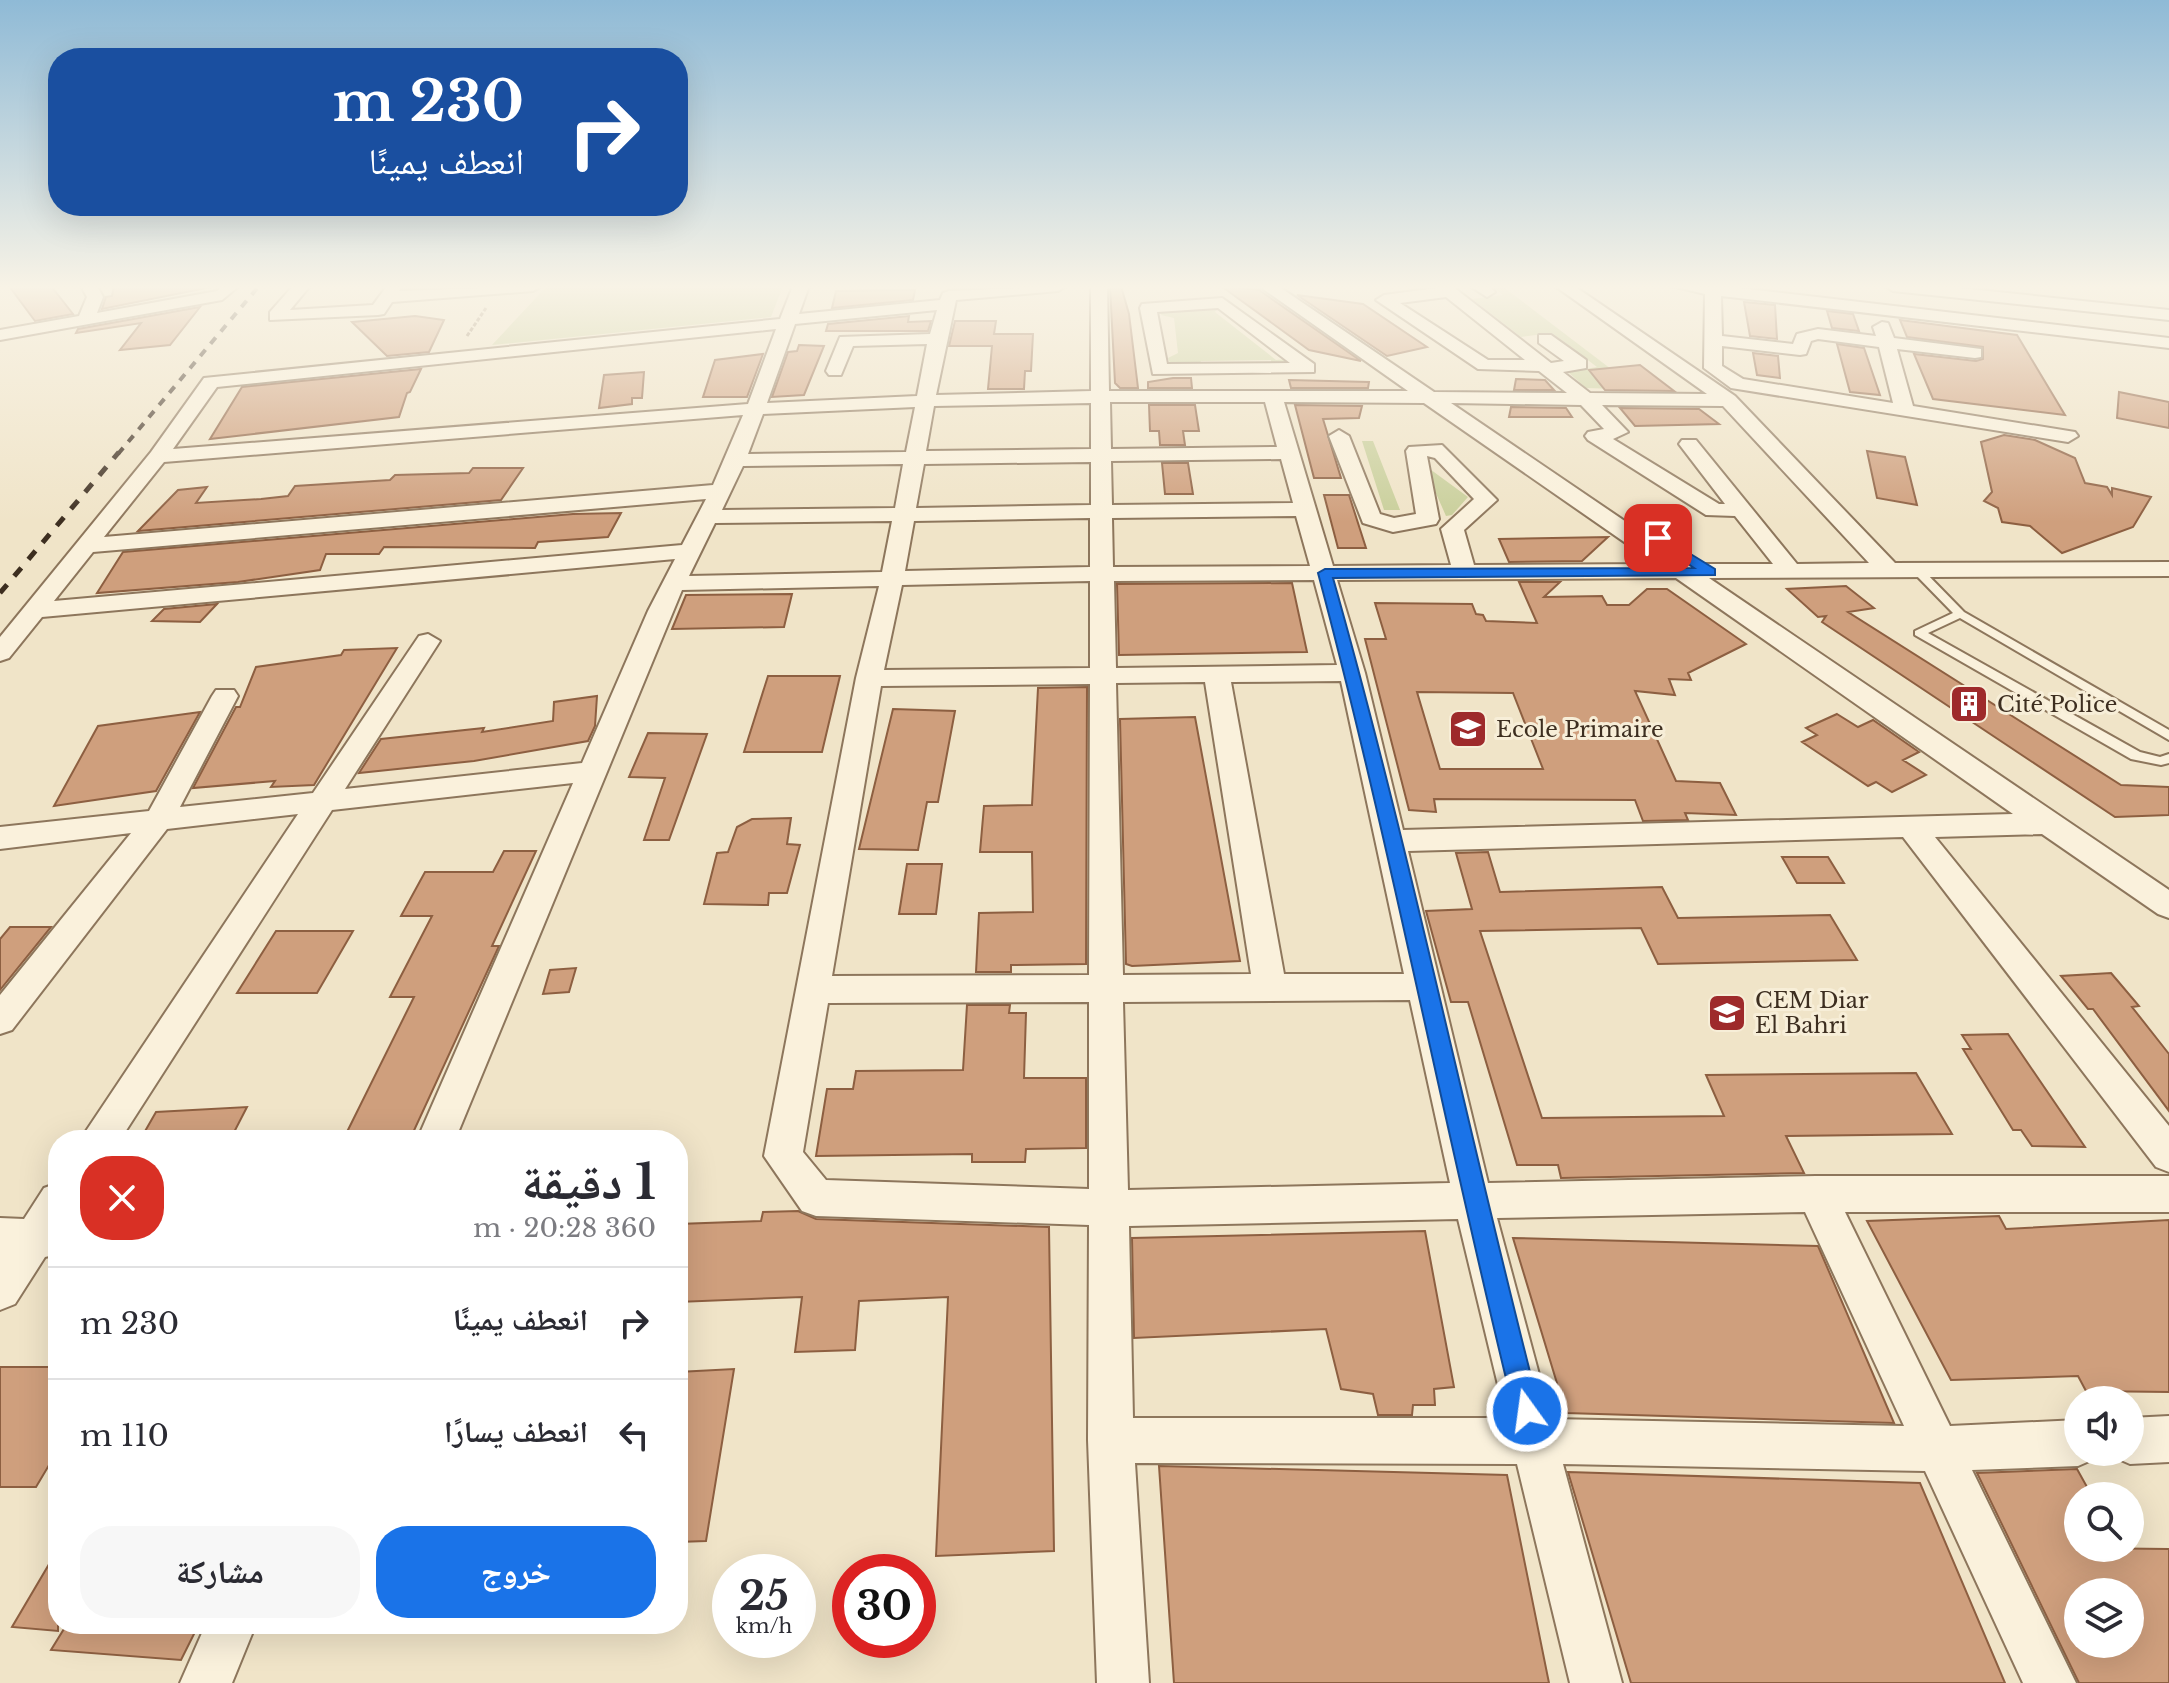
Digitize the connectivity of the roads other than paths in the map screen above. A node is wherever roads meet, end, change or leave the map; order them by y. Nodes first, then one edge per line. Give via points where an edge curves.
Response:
1 (379, 365) edge
2 (770, 365) edge
3 (837, 365) edge
4 (933, 365) edge
5 (1098, 365) edge
6 (1158, 365) edge
7 (1303, 365) edge
8 (1389, 365) edge
9 (1395, 365) edge
10 (1483, 365) edge
11 (1543, 365) edge
12 (1574, 365) edge
13 (1677, 365) edge
14 (1713, 365) edge
15 (1893, 365) edge
16 (1546, 367) junction
17 (1218, 370) junction
18 (835, 371) dead end
19 (1222, 397) junction
20 (1273, 397) junction
21 (1098, 398) junction
22 (1442, 399) junction
23 (1587, 400) junction
24 (1728, 400) junction
25 (927, 401) junction
26 (753, 408) junction
27 (1905, 411) junction
28 (1339, 436) dead end
29 (2068, 436) dead end
30 (1689, 444) dead end
31 (1289, 453) junction
32 (1099, 455) junction
33 (158, 456) junction
34 (914, 458) junction
35 (736, 460) junction
36 (721, 491) junction
37 (1306, 509) junction
38 (1100, 510) junction
39 (1741, 510) junction
40 (902, 514) junction
41 (706, 517) junction
42 (1428, 519) junction
43 (1452, 529) junction
44 (83, 546) junction
45 (689, 551) junction
46 (2169, 569) edge
47 (1918, 571) junction
48 (1710, 572) junction
49 (1791, 572) junction
50 (1890, 572) junction
51 (1325, 573) junction
52 (1465, 573) junction
53 (1685, 573) junction
54 (1102, 574) junction
55 (892, 579) junction
56 (677, 583) junction
57 (34, 610) junction
58 (1960, 614) junction
59 (428, 641) dead end
60 (0, 653) edge
61 (1103, 673) junction
62 (1352, 673) junction
63 (1217, 676) junction
64 (869, 678) junction
65 (225, 696) dead end
66 (2169, 736) edge
67 (2169, 758) edge
68 (593, 771) junction
69 (320, 804) junction
70 (159, 819) junction
71 (2048, 823) junction
72 (1910, 826) junction
73 (2089, 827) junction
74 (0, 838) edge
75 (1391, 841) junction
76 (2169, 881) edge
77 (2169, 906) edge
78 (1424, 987) junction
79 (1270, 989) junction
80 (812, 990) junction
81 (1109, 991) junction
82 (0, 1020) edge
83 (106, 1130) edge
84 (440, 1130) edge
85 (2169, 1155) edge
86 (1816, 1194) junction
87 (2169, 1194) edge
88 (1473, 1201) junction
89 (1109, 1208) junction
90 (48, 1215) edge
91 (31, 1238) edge
92 (0, 1290) edge
93 (2169, 1439) edge
94 (1111, 1440) junction
95 (2144, 1440) edge
96 (1535, 1441) junction
97 (2064, 1444) edge
98 (1938, 1449) junction
99 (227, 1634) edge
100 (206, 1683) edge
101 (1123, 1683) edge
102 (1596, 1683) edge
103 (2050, 1683) edge

1 - 33 street via 211,382
2 - 26 street
3 - 18 street
4 - 25 street
5 - 21 street
6 - 17 street via 1159,370
7 - 17 street via 1308,368
8 - 22 street
9 - 22 street
10 - 16 street
11 - 16 street
12 - 16 street
13 - 24 street
14 - 27 street via 1738,384
15 - 27 street
16 - 23 street
17 - 19 street
19 - 20 street
19 - 21 street
20 - 22 street
20 - 31 street
21 - 25 street
21 - 32 street
22 - 23 street
22 - 48 street
22 - 53 street
23 - 24 street
23 - 39 street via 1618,432 1595,436 1714,510
24 - 50 street
25 - 26 street
25 - 34 street
26 - 33 street
26 - 35 street
27 - 29 street
28 - 42 street via 1371,518 1393,525
30 - 39 street
31 - 32 street
31 - 37 street
32 - 34 street
32 - 38 street
33 - 44 street
34 - 35 street
34 - 40 street
35 - 36 street
36 - 41 street
36 - 44 street
37 - 38 street
37 - 51 street
38 - 40 street
38 - 54 street
39 - 49 street
40 - 41 street
40 - 55 street
41 - 45 street
42 - 43 street
42 - 43 street via 1416,451 1435,449 1486,500
43 - 52 street
44 - 57 street
45 - 56 street
45 - 57 street
46 - 47 street
47 - 50 street
47 - 58 lane
48 - 49 street
48 - 53 street
48 - 73 street
49 - 50 street
51 - 52 street
51 - 54 street
51 - 62 street
52 - 53 street
53 - 71 street
54 - 55 street
54 - 61 street
55 - 56 street
55 - 64 street
56 - 68 street via 660,611
57 - 60 street
58 - 66 lane
58 - 67 lane via 1919,633 2136,756
59 - 69 street
61 - 63 street
61 - 64 street
61 - 81 street
62 - 63 street
62 - 75 street
63 - 79 street
64 - 80 street
65 - 70 street
68 - 69 street
68 - 84 street
69 - 70 street
69 - 83 street
70 - 74 street
70 - 82 street
71 - 72 street
71 - 73 street
71 - 77 street
72 - 75 street
72 - 85 street
73 - 76 street
75 - 78 street
78 - 79 street
78 - 88 street
79 - 81 street
80 - 81 street
80 - 89 street via 783,1156 816,1198
81 - 89 street
86 - 87 street
86 - 88 street
86 - 98 street
88 - 89 street
88 - 96 street
89 - 94 street
90 - 91 street
91 - 92 street
93 - 95 street
94 - 96 street
94 - 101 street
96 - 98 street
96 - 102 street
97 - 98 street
98 - 103 street
99 - 100 street

